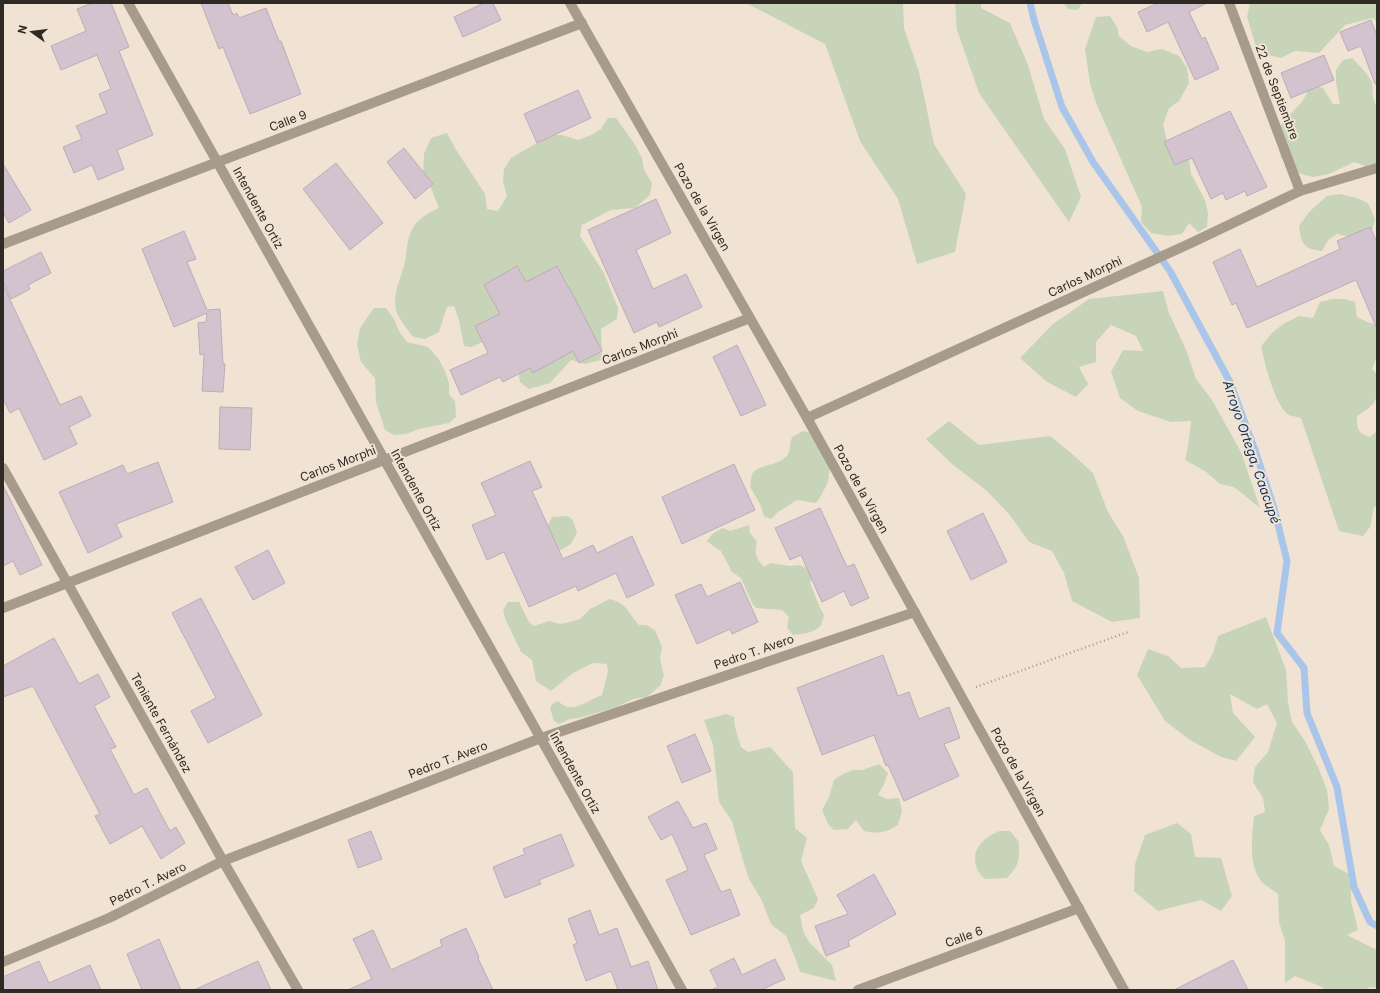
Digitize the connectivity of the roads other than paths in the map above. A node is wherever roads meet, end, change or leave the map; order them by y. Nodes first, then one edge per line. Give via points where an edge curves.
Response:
1 (128, 3) edge
2 (570, 3) edge
3 (1229, 3) edge
4 (582, 23) junction
5 (217, 162) junction
6 (1377, 168) edge
7 (1300, 191) junction
8 (3, 244) edge
9 (750, 318) junction
10 (807, 418) junction
11 (384, 460) junction
12 (3, 468) edge
13 (67, 583) junction
14 (3, 608) edge
15 (915, 612) junction
16 (541, 738) junction
17 (223, 861) junction
18 (1079, 908) junction
19 (3, 962) edge
20 (298, 990) edge
21 (682, 990) edge
22 (858, 990) edge
23 (1124, 990) edge

1 - 5 street, Intendente Ortiz
2 - 4 street, Pozo de la Virgen
3 - 7 street, 22 de Septiembre
4 - 5 street, Calle 9
4 - 9 street, Pozo de la Virgen
5 - 8 street, Calle 9
5 - 11 street, Intendente Ortiz
6 - 7 street, Carlos Morphi
7 - 10 street, Carlos Morphi
9 - 10 street, Pozo de la Virgen
9 - 11 street, Carlos Morphi
10 - 15 street, Pozo de la Virgen
11 - 13 street, Carlos Morphi
11 - 16 street, Intendente Ortiz
12 - 13 street, Teniente Fernández
13 - 14 street, Carlos Morphi
13 - 17 street, Teniente Fernández
15 - 16 street, Pedro T. Avero
15 - 18 street, Pozo de la Virgen
16 - 17 street, Pedro T. Avero
16 - 21 street, Intendente Ortiz
17 - 19 street, Pedro T. Avero via 109,918
17 - 20 street, Teniente Fernández
18 - 22 street, Calle 6
18 - 23 street, Pozo de la Virgen

